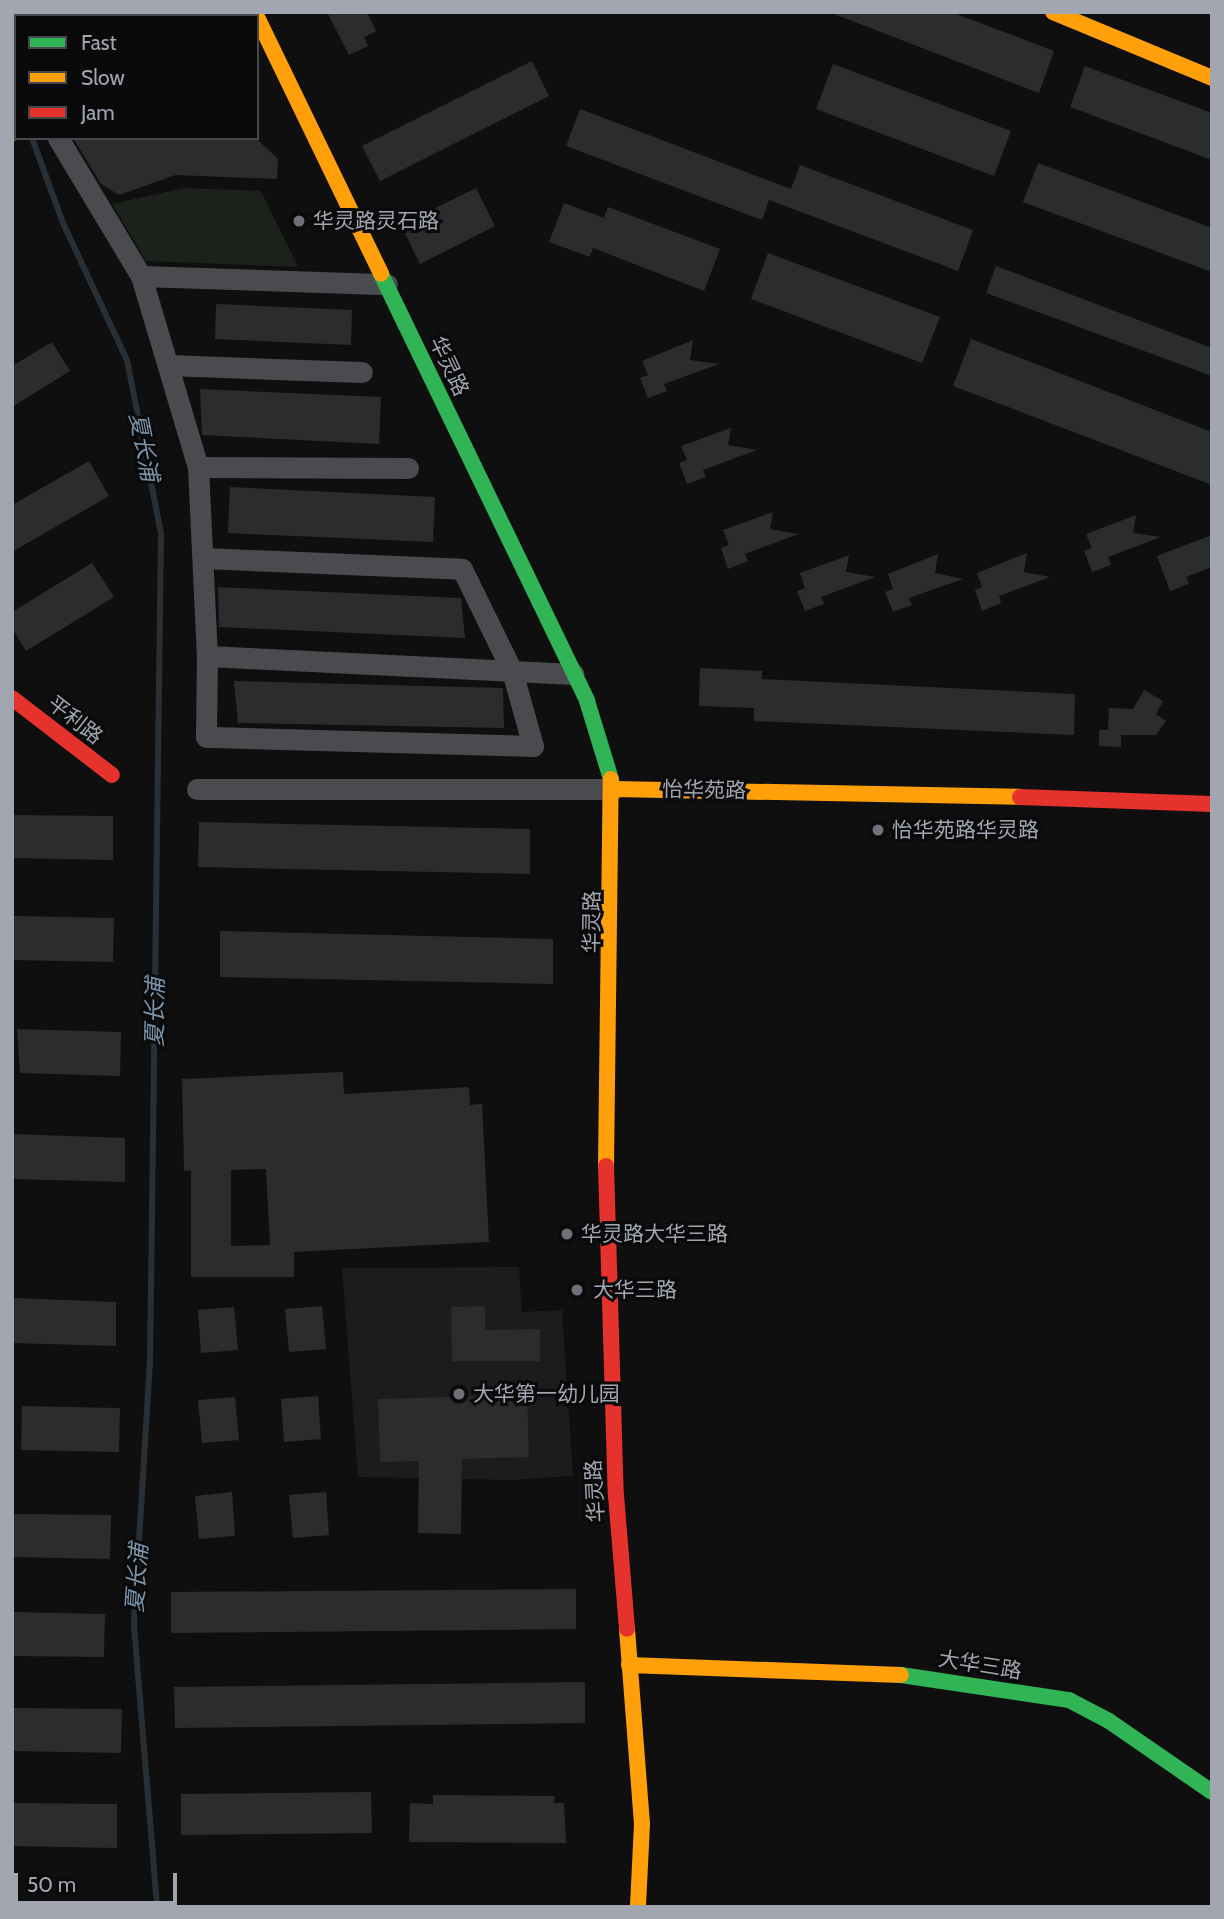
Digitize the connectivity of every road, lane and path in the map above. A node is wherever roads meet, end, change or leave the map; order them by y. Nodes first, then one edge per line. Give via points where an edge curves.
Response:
1 (1053, 12) edge
2 (259, 21) edge
3 (1212, 78) edge
4 (59, 140) edge
5 (141, 276) junction
6 (387, 284) junction
7 (168, 365) junction
8 (362, 372) dead end
9 (198, 467) junction
10 (408, 468) dead end
11 (203, 558) junction
12 (207, 656) junction
13 (512, 671) junction
14 (574, 674) junction
15 (12, 698) edge
16 (112, 775) dead end
17 (197, 789) dead end
18 (614, 789) junction
19 (1212, 804) edge
20 (629, 1665) junction
21 (1212, 1792) edge
22 (638, 1907) edge

1 - 3 main road
2 - 6 main road, 华灵路
4 - 5 street
5 - 6 street
5 - 7 street
6 - 14 main road, 华灵路
7 - 8 street
7 - 9 street
9 - 10 street
9 - 11 street
11 - 12 street
11 - 13 street via 462,569
12 - 13 street
12 - 13 street via 206,737 533,746
13 - 14 street
14 - 18 main road, 华灵路
15 - 16 main road, 平利路
17 - 18 street, 怡华苑路
18 - 19 main road, 怡华苑路 via 879,792
18 - 20 main road, 华灵路 via 605,1235
20 - 21 main road, 大华三路 via 872,1673 1069,1700 1109,1721
20 - 22 main road, 华灵路 via 642,1824

